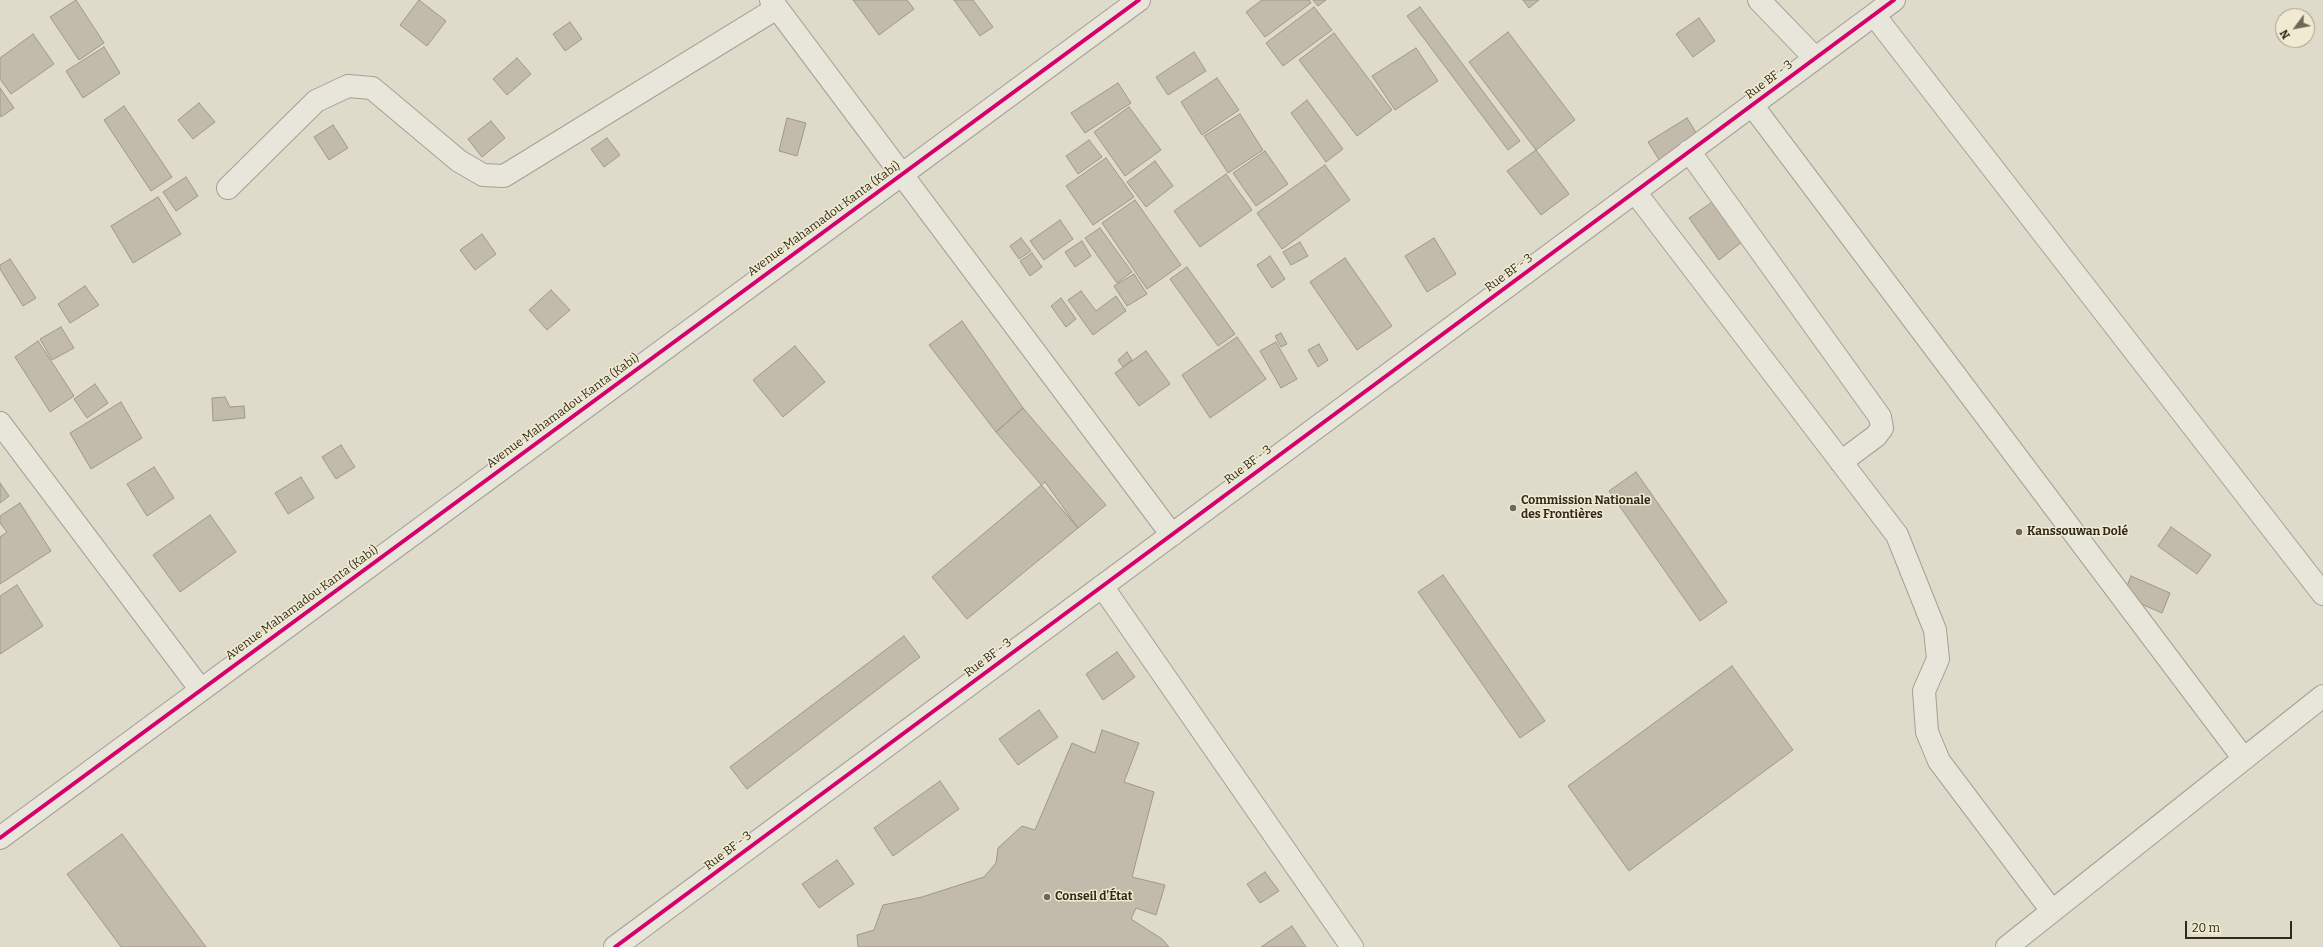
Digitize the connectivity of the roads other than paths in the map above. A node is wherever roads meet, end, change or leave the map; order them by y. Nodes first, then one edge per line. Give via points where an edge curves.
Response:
1 (1138, 0) edge
2 (1759, 0) edge
3 (1894, 0) edge
4 (774, 4) edge
5 (1874, 15) junction
6 (1815, 58) junction
7 (1752, 105) junction
8 (1689, 151) junction
9 (902, 174) junction
10 (228, 188) dead end
11 (1635, 192) junction
12 (0, 424) edge
13 (1841, 462) junction
14 (1172, 535) junction
15 (1102, 586) junction
16 (2323, 594) edge
17 (201, 690) junction
18 (2323, 696) edge
19 (2244, 759) junction
20 (0, 838) edge
21 (2052, 911) junction
22 (615, 947) edge
23 (1352, 947) edge
24 (2007, 947) edge

1 - 9 street, Avenue Mahamadou Kanta (Kabi)
2 - 6 street
3 - 5 street, Rue BF - 3
4 - 9 street
4 - 10 street via 504,176 483,175 460,160 372,88 348,86 316,101
5 - 6 street, Rue BF - 3
5 - 16 street
6 - 7 street, Rue BF - 3
7 - 8 street, Rue BF - 3
7 - 19 street
8 - 11 street, Rue BF - 3
8 - 13 street via 1880,417 1882,428 1876,436
9 - 14 street
9 - 17 street, Avenue Mahamadou Kanta (Kabi)
11 - 13 street
11 - 14 street, Rue BF - 3
12 - 17 street
13 - 21 street via 1897,535 1935,630 1938,659 1924,691 1927,732 1939,761
14 - 15 street, Rue BF - 3
15 - 22 street, Rue BF - 3
15 - 23 street
17 - 20 street, Avenue Mahamadou Kanta (Kabi)
18 - 19 street
19 - 21 street
21 - 24 street

